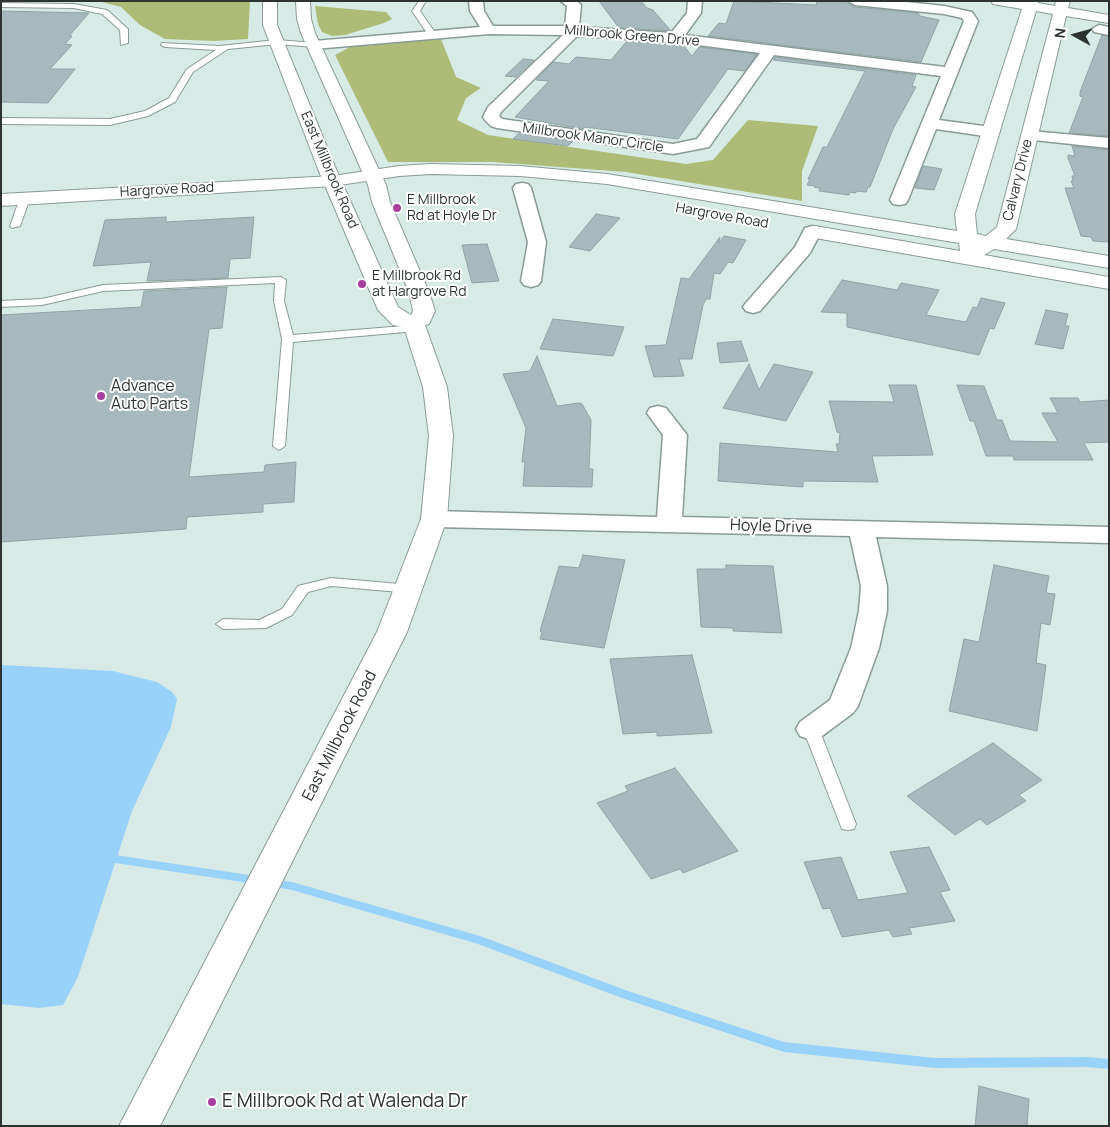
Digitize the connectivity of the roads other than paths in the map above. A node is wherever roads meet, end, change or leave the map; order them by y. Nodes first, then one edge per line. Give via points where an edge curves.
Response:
1 (270, 1) edge
2 (303, 1) edge
3 (422, 1) edge
4 (476, 1) edge
5 (568, 1) edge
6 (855, 1) edge
7 (998, 1) edge
8 (1031, 4) edge
9 (1063, 4) edge
10 (1, 5) edge
11 (690, 9) edge
12 (1109, 9) edge
13 (1105, 26) edge
14 (488, 30) junction
15 (572, 30) junction
16 (432, 34) junction
17 (674, 38) junction
18 (124, 43) dead end
19 (165, 45) dead end
20 (314, 45) junction
21 (278, 46) junction
22 (227, 48) junction
23 (769, 51) junction
24 (204, 60) junction
25 (948, 72) junction
26 (1, 121) edge
27 (929, 123) junction
28 (991, 132) junction
29 (1038, 137) junction
30 (1109, 143) edge
31 (375, 180) junction
32 (333, 182) junction
33 (522, 188) junction
34 (665, 188) junction
35 (26, 198) junction
36 (1, 200) edge
37 (899, 200) dead end
38 (655, 205) junction
39 (16, 226) dead end
40 (812, 232) junction
41 (968, 238) junction
42 (991, 242) junction
43 (970, 259) junction
44 (1109, 262) edge
45 (531, 282) dead end
46 (1109, 283) edge
47 (1, 304) edge
48 (753, 307) dead end
49 (414, 325) junction
50 (288, 339) junction
51 (658, 413) dead end
52 (279, 446) dead end
53 (434, 518) junction
54 (669, 524) junction
55 (861, 530) junction
56 (1109, 535) edge
57 (411, 589) junction
58 (223, 624) dead end
59 (811, 729) joint
60 (848, 824) dead end
61 (139, 1126) edge

1 - 21 street, East Millbrook Road via 270,26
2 - 20 street via 304,19
3 - 16 lane via 416,11
4 - 14 street via 477,11
5 - 15 street via 574,5
6 - 25 street via 967,15 971,21
7 - 8 street
8 - 9 street
8 - 28 street
9 - 12 street
9 - 13 street
9 - 29 street, Calvary Drive
10 - 18 lane via 74,6 104,12 124,29
11 - 17 street
14 - 15 street, Millbrook Green Drive
14 - 16 street, Millbrook Green Drive
15 - 17 street, Millbrook Green Drive
15 - 23 street, Millbrook Manor Circle via 563,44 494,110 491,117 497,123 673,149 703,143
16 - 20 street, Millbrook Green Drive
17 - 23 street, Millbrook Green Drive
19 - 22 lane
20 - 21 lane
20 - 31 street
21 - 22 lane
21 - 24 lane
21 - 32 street, East Millbrook Road
22 - 24 lane
23 - 25 street, Millbrook Green Drive
24 - 26 lane via 190,71 172,100 148,114 110,122
25 - 27 street
27 - 28 street
27 - 37 street
28 - 29 street
28 - 41 street via 965,214
29 - 30 street, Calvary Drive
29 - 42 street, Calvary Drive via 1006,229
31 - 32 street, Hargrove Road
31 - 33 street, Hargrove Road via 405,188
31 - 34 street, Hargrove Road via 431,169 520,171 578,175
31 - 49 street via 424,305 421,319
32 - 35 street, Hargrove Road
32 - 49 street, East Millbrook Road via 390,310 401,320
33 - 38 street, Hargrove Road
33 - 45 street via 537,242
34 - 38 street
34 - 41 street, Hargrove Road
35 - 36 street, Hargrove Road
35 - 39 lane
38 - 40 street, Hargrove Road
40 - 43 street, Hargrove Road
40 - 48 street via 803,249
41 - 42 street, Hargrove Road
41 - 43 street
42 - 43 street, Calvary Drive
42 - 44 street, Hargrove Road
43 - 46 street, Hargrove Road
47 - 50 lane via 42,302 103,288 281,280 279,301
49 - 50 lane
49 - 53 street, East Millbrook Road via 439,409 441,436
50 - 52 lane
51 - 54 street via 675,435
53 - 54 street, Hoyle Drive
53 - 57 street, East Millbrook Road
54 - 55 street, Hoyle Drive
55 - 56 street, Hoyle Drive
55 - 59 street via 874,586 873,611 865,648 843,706
57 - 58 lane via 331,582 303,589 287,612 261,625
57 - 61 street, East Millbrook Road via 354,710
59 - 60 lane

